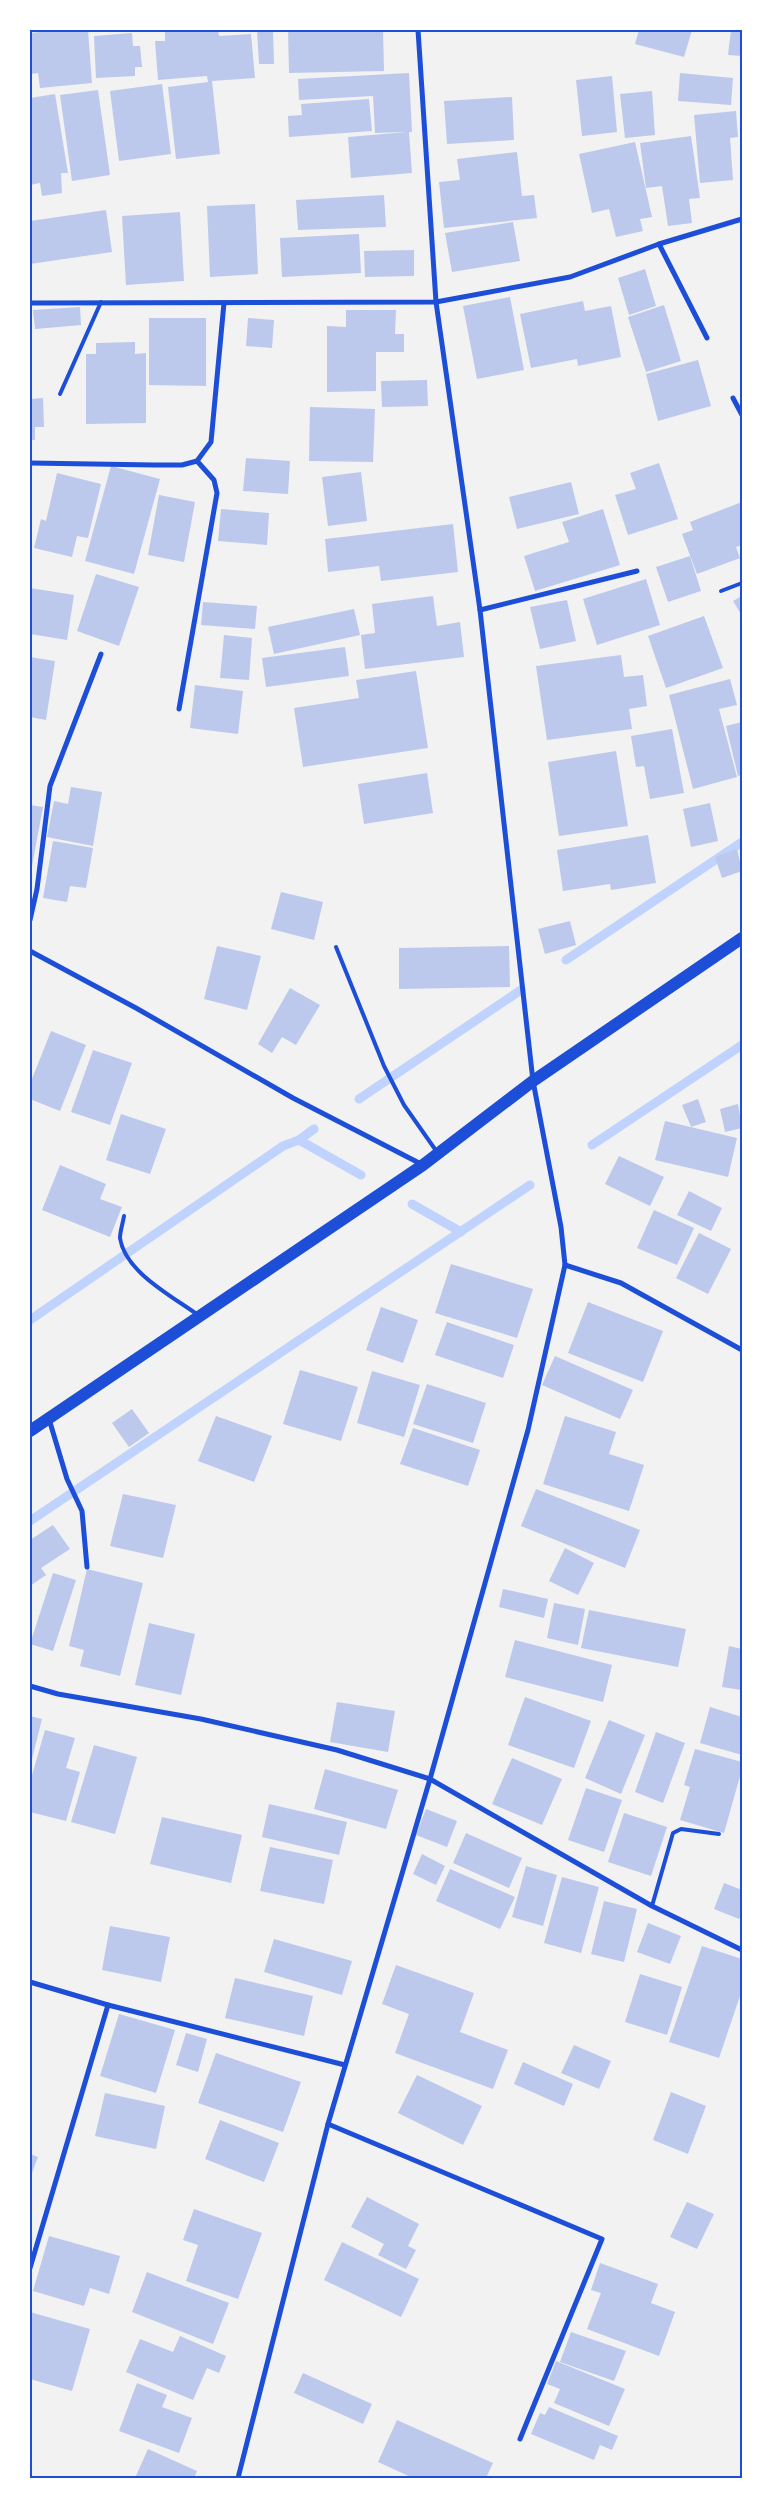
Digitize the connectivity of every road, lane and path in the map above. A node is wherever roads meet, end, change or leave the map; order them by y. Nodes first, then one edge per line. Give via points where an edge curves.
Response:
1 (418, 30) edge
2 (742, 219) edge
3 (659, 244) junction
4 (101, 302) junction
5 (436, 302) junction
6 (30, 303) edge
7 (224, 304) junction
8 (708, 338) dead end
9 (60, 394) dead end
10 (733, 398) dead end
11 (742, 415) edge
12 (197, 461) junction
13 (30, 463) edge
14 (637, 571) dead end
15 (742, 583) edge
16 (721, 591) dead end
17 (480, 610) junction
18 (101, 654) dead end
19 (179, 710) dead end
20 (30, 920) edge
21 (742, 938) edge
22 (336, 947) dead end
23 (30, 951) edge
24 (533, 1081) junction
25 (438, 1154) junction
26 (423, 1165) junction
27 (124, 1216) dead end
28 (565, 1265) junction
29 (200, 1316) junction
30 (742, 1350) edge
31 (49, 1418) junction
32 (30, 1431) edge
33 (87, 1567) dead end
34 (30, 1686) edge
35 (430, 1779) junction
36 (719, 1834) dead end
37 (652, 1906) junction
38 (742, 1950) edge
39 (30, 1982) edge
40 (108, 2006) junction
41 (345, 2066) junction
42 (328, 2124) junction
43 (30, 2268) edge
44 (520, 2439) dead end
45 (238, 2478) edge

1 - 5 street
2 - 3 street
3 - 5 street via 570,278
3 - 8 street
4 - 6 street
4 - 7 street
4 - 9 lane
5 - 7 street
5 - 17 street
7 - 12 street via 211,442
10 - 11 street
12 - 13 street via 182,465
12 - 19 street via 214,480 217,492
14 - 17 street
15 - 16 lane
17 - 24 street
18 - 20 street via 50,786
21 - 24 main road
22 - 25 lane via 384,1066 404,1104
23 - 26 street via 293,1098
24 - 25 main road
24 - 28 street via 561,1226
25 - 26 main road
26 - 29 main road
27 - 29 lane via 120,1236 124,1250 136,1269
28 - 30 street via 620,1283
28 - 35 street via 528,1430
29 - 31 main road
31 - 32 main road
31 - 33 street via 67,1479 82,1511
34 - 35 street via 58,1694 202,1719 337,1750
35 - 37 street
35 - 41 street
36 - 37 lane via 682,1829 673,1833
37 - 38 street
39 - 40 street
40 - 41 street
40 - 43 street
41 - 42 street
42 - 44 street via 602,2239
42 - 45 street

